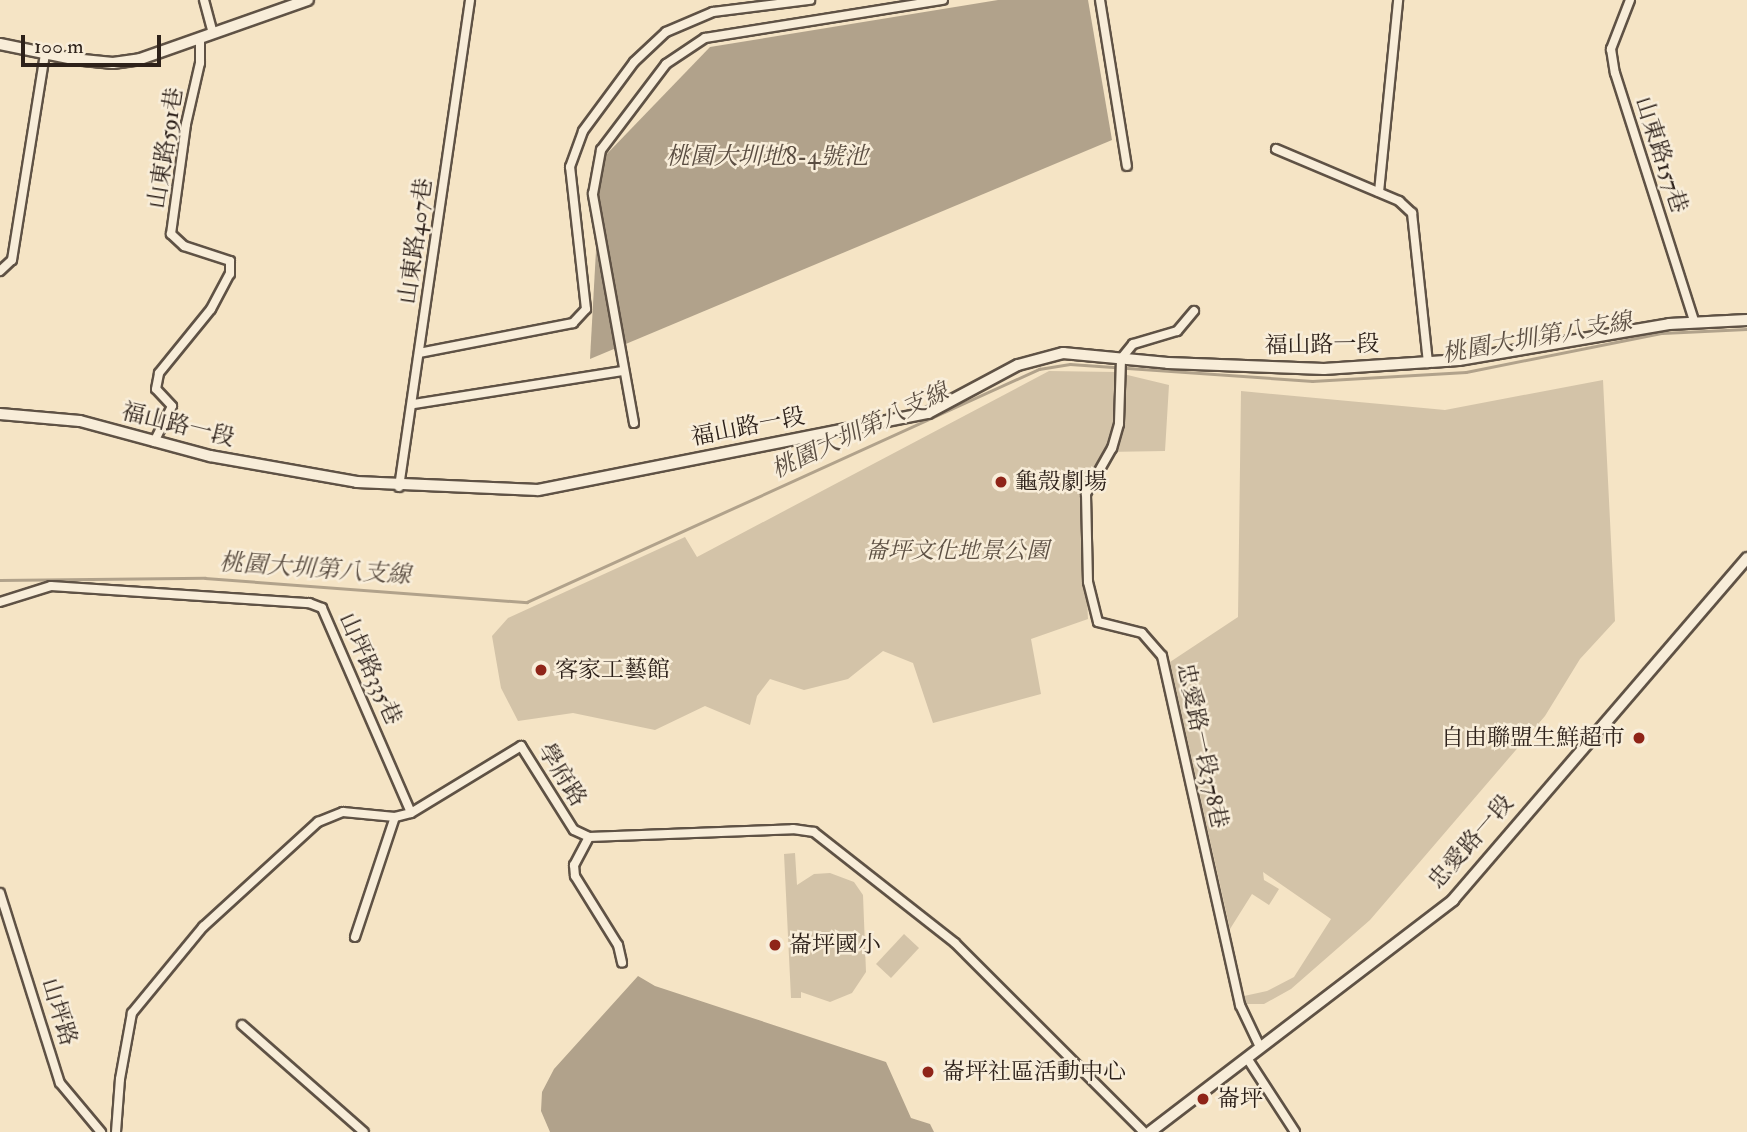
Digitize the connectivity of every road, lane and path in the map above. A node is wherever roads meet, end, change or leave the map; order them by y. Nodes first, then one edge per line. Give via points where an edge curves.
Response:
1 (204, 0) edge
2 (308, 0) edge
3 (470, 0) edge
4 (810, 0) edge
5 (943, 0) edge
6 (1100, 0) edge
7 (1398, 0) edge
8 (1629, 0) edge
9 (213, 33) junction
10 (200, 39) junction
11 (0, 44) edge
12 (45, 54) junction
13 (1276, 149) dead end
14 (1127, 166) dead end
15 (1379, 192) junction
16 (0, 271) edge
17 (1194, 311) dead end
18 (1747, 320) edge
19 (1694, 321) junction
20 (419, 353) junction
21 (1428, 363) junction
22 (1121, 364) junction
23 (622, 371) junction
24 (414, 404) junction
25 (0, 414) edge
26 (634, 422) dead end
27 (154, 442) junction
28 (399, 486) junction
29 (1747, 558) edge
30 (0, 602) edge
31 (411, 813) junction
32 (395, 817) junction
33 (589, 837) junction
34 (0, 892) edge
35 (355, 937) dead end
36 (622, 963) dead end
37 (242, 1025) dead end
38 (1260, 1047) junction
39 (1247, 1058) junction
40 (101, 1132) edge
41 (117, 1132) edge
42 (364, 1132) edge
43 (1144, 1132) edge
44 (1150, 1132) edge
45 (1295, 1132) edge

1 - 9 street
2 - 9 street
3 - 20 street, 山東路407巷
4 - 20 street via 713,12 666,32 634,62 590,121 570,167 586,309 573,323
5 - 23 street via 722,33 688,47 666,64 601,150 593,194
6 - 14 street
7 - 15 street
8 - 19 street, 山東路157巷 via 1611,49 1615,74
9 - 10 street
10 - 12 street via 113,63
10 - 27 street, 山東路591巷 via 200,63 186,124 171,234 184,246 230,261 230,274 211,309 159,373 156,389 172,406
11 - 12 street
12 - 16 street via 12,260
13 - 15 street
15 - 21 street via 1399,201 1412,214
17 - 22 street via 1177,331 1133,344
18 - 19 street, 福山路一段
19 - 21 street, 福山路一段
20 - 24 street, 山東路407巷
21 - 22 street, 福山路一段 via 1324,369
22 - 28 street, 福山路一段 via 1063,353 1018,365 928,413 538,490
22 - 38 street, 忠愛路一段378巷 via 1119,424 1086,494 1093,613 1098,622 1142,633 1163,656 1240,1005
23 - 24 street
23 - 26 street
24 - 28 street, 山東路407巷
25 - 27 street, 福山路一段 via 80,421
27 - 28 street, 福山路一段 via 258,466
29 - 38 street, 忠愛路一段 via 1453,900
30 - 31 street, 山坪路335巷 via 51,586 309,603 321,608
31 - 32 street, 學府路
31 - 33 street, 學府路 via 521,746 574,830
32 - 35 street
32 - 41 street, 學府路 via 343,812 318,822 203,927 132,1013 120,1079
33 - 36 street via 574,865 575,876 618,945
33 - 43 street, 學府路 via 814,832 954,943
34 - 40 street, 山坪路 via 60,1083
37 - 42 street
38 - 39 street, 忠愛路一段
39 - 44 street, 忠愛路一段
39 - 45 street

